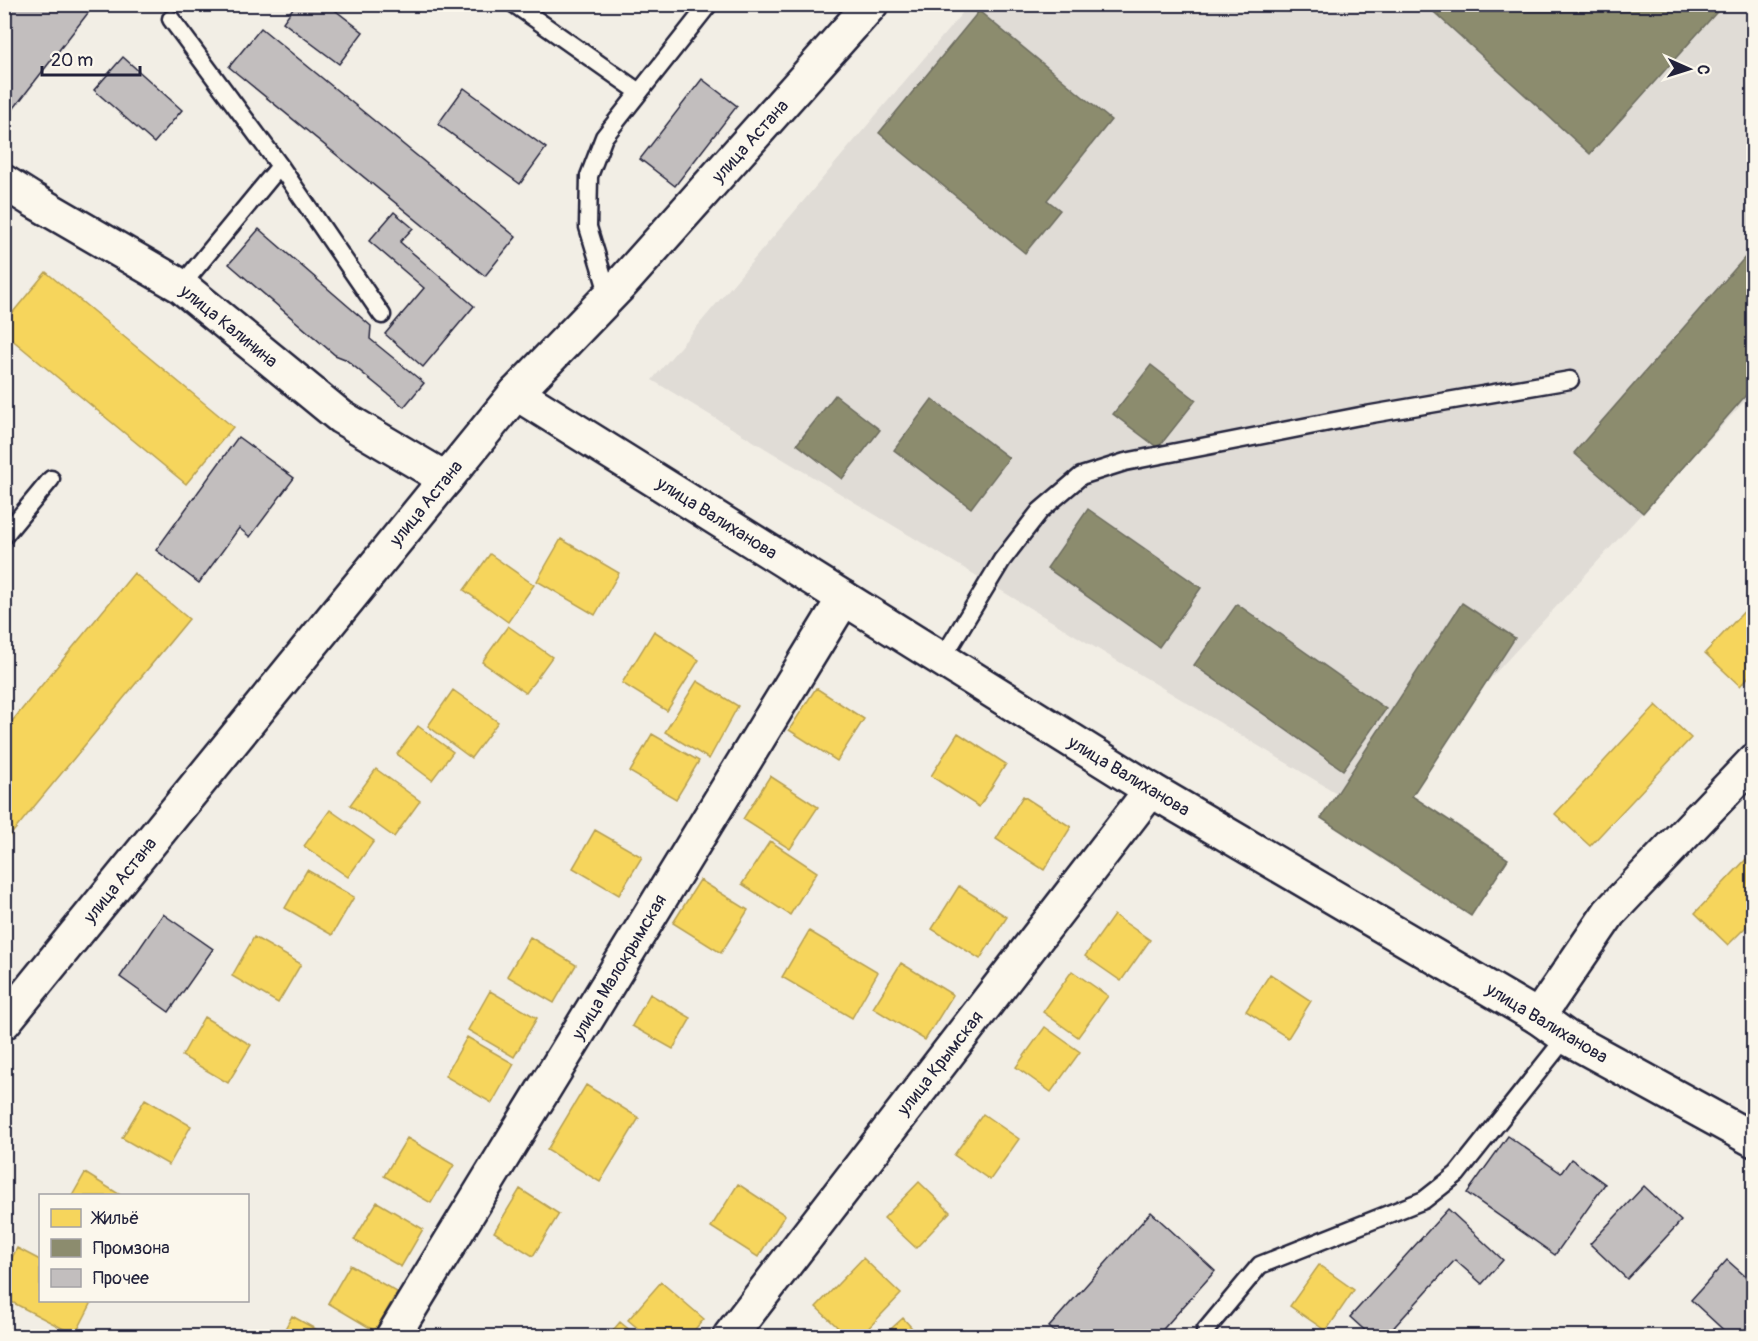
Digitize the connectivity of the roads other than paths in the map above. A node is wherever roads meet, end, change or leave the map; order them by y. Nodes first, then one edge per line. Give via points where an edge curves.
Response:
1 (514, 4) edge
2 (709, 4) edge
3 (872, 4) edge
4 (171, 19) dead end
5 (639, 92) junction
6 (280, 166) junction
7 (4, 182) edge
8 (181, 286) junction
9 (609, 296) junction
10 (382, 315) dead end
11 (1570, 381) dead end
12 (516, 393) junction
13 (51, 479) dead end
14 (446, 479) junction
15 (4, 536) edge
16 (844, 598) junction
17 (942, 659) junction
18 (1754, 761) edge
19 (1151, 790) junction
20 (1538, 1017) junction
21 (4, 1022) edge
22 (1566, 1036) junction
23 (1754, 1140) edge
24 (1205, 1331) dead end
25 (393, 1336) edge
26 (730, 1336) edge

1 - 5 lane
2 - 5 lane
3 - 9 street, улица Астана
4 - 6 lane
5 - 9 lane via 604,137 589,176 588,226
6 - 8 lane
6 - 10 lane
7 - 8 street, улица Калинина
8 - 14 street, улица Калинина via 341,417
9 - 12 street, улица Астана
11 - 17 lane via 1360,416 1125,462 1081,476 1040,511 1002,560
12 - 14 street, улица Астана
12 - 16 street, улица Валиханова
13 - 15 lane
14 - 21 street, улица Астана
16 - 17 street, улица Валиханова
16 - 25 street, улица Малокрымская
17 - 19 street, улица Валиханова
18 - 20 street via 1609,913
19 - 20 street, улица Валиханова
19 - 26 street, улица Крымская
20 - 22 street, улица Валиханова
22 - 23 street, улица Валиханова
22 - 24 lane via 1457,1174 1424,1200 1260,1265

